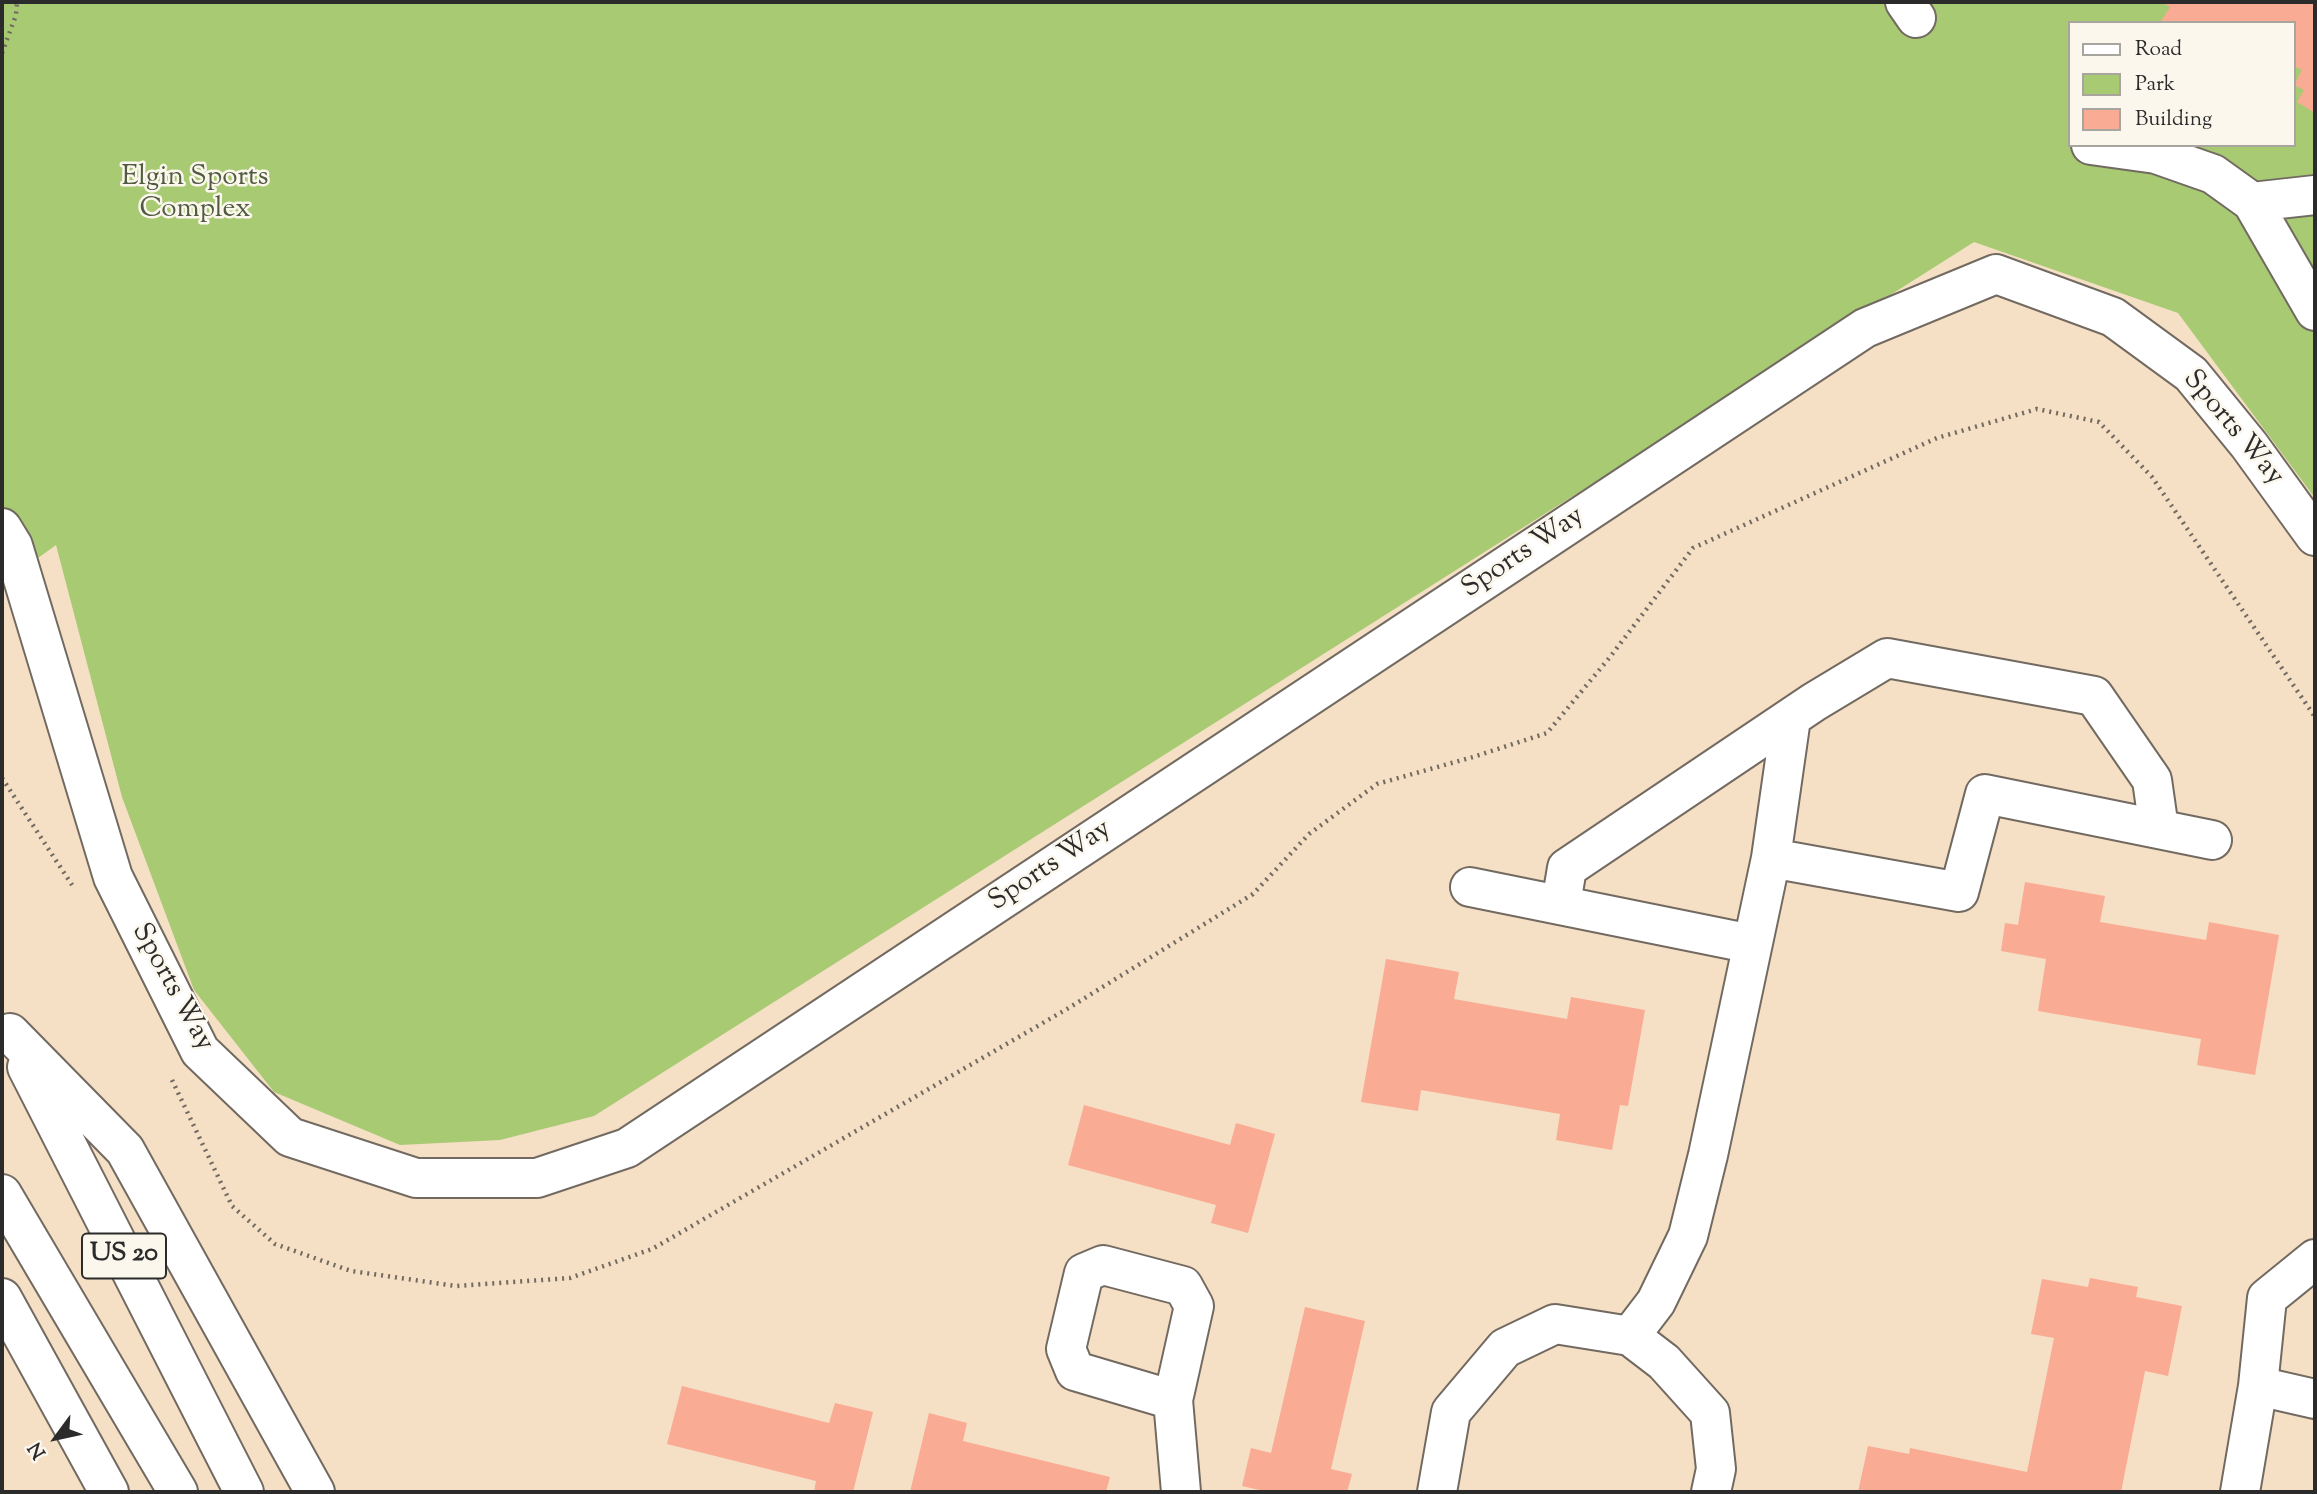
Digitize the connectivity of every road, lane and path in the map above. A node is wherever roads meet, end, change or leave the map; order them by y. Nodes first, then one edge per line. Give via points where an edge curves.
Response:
1 (17, 2) edge
2 (2, 53) edge
3 (2105, 147) edge
4 (2315, 195) edge
5 (2252, 202) junction
6 (2315, 311) edge
7 (2, 528) edge
8 (2315, 536) edge
9 (2315, 717) edge
10 (1791, 718) junction
11 (2, 778) edge
12 (2159, 829) junction
13 (2212, 840) dead end
14 (1771, 858) junction
15 (1470, 887) dead end
16 (79, 896) dead end
17 (1561, 904) junction
18 (1752, 944) junction
19 (6, 1027) edge
20 (167, 1069) dead end
21 (2, 1194) edge
22 (2315, 1259) edge
23 (2, 1298) edge
24 (1630, 1336) junction
25 (2258, 1386) junction
26 (2315, 1399) edge
27 (1173, 1400) dead end
28 (109, 1492) edge
29 (178, 1492) edge
30 (244, 1492) edge
31 (316, 1492) edge
32 (1181, 1492) edge
33 (1437, 1492) edge
34 (1711, 1492) edge
35 (2240, 1492) edge

1 - 2 path
3 - 5 main road via 2156,154 2213,174
4 - 5 main road
5 - 6 main road
7 - 8 main road, Sports Way via 13,546 113,877 200,1051 290,1137 416,1178 537,1178 627,1148 1865,328 1996,275 2113,317 2192,374
9 - 20 path via 2152,477 2099,422 2037,409 1937,438 1693,548 1547,733 1377,783 1309,834 1253,894 1067,1009 652,1249 570,1278 456,1286 351,1271 275,1244 232,1206
10 - 12 main road via 1887,657 2094,696 2152,780
10 - 14 main road
10 - 17 main road via 1567,869
11 - 16 path
12 - 13 main road
12 - 14 main road via 1985,794 1959,892
14 - 18 main road
15 - 17 main road
17 - 18 main road
18 - 24 main road via 1688,1236 1656,1303
19 - 30 main road, US 20
19 - 31 main road via 125,1150
21 - 29 main road, US 20
22 - 25 main road via 2267,1298
23 - 28 main road
24 - 33 main road via 1555,1324 1505,1348 1451,1412
24 - 34 main road via 1664,1362 1710,1413 1716,1469
25 - 26 main road
25 - 35 main road
27 - 32 main road

